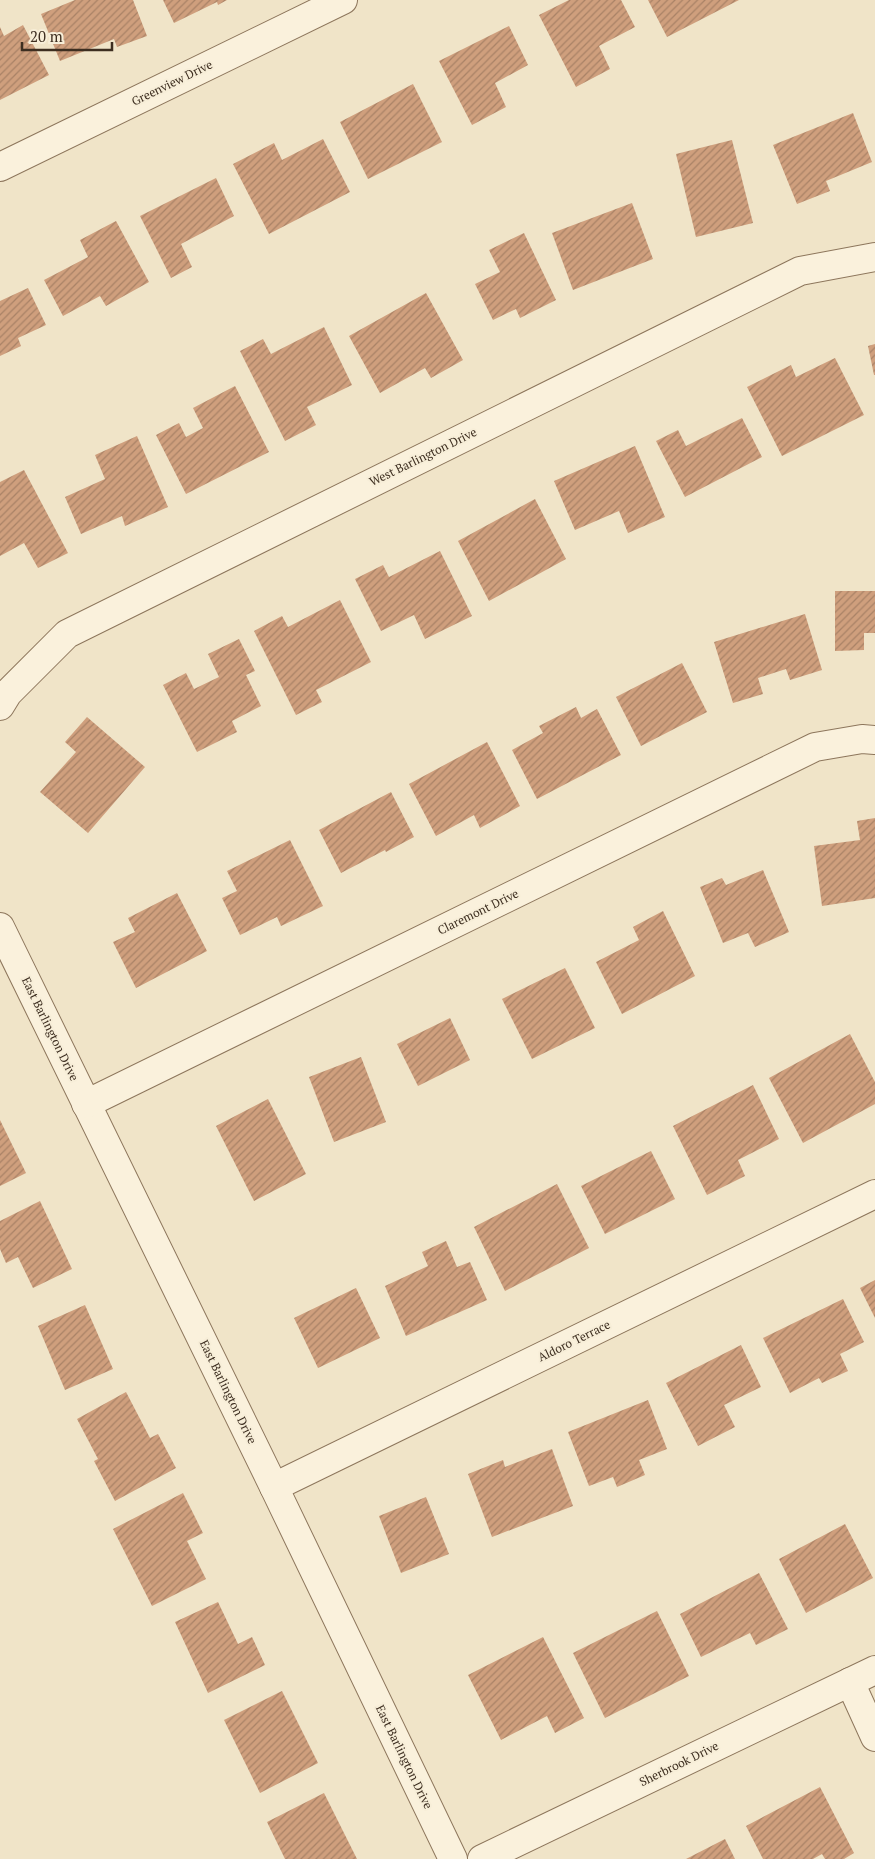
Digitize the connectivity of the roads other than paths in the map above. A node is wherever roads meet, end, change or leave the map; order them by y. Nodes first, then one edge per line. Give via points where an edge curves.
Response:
1 (343, 0) edge
2 (0, 167) edge
3 (875, 257) edge
4 (0, 706) edge
5 (875, 740) edge
6 (0, 927) edge
7 (86, 1104) junction
8 (875, 1194) edge
9 (274, 1487) junction
10 (875, 1670) edge
11 (850, 1682) junction
12 (875, 1737) edge
13 (453, 1859) edge
14 (482, 1859) edge

1 - 2 street, Greenview Drive
3 - 4 street, West Barlington Drive via 800,271 67,634 8,692
5 - 7 street, Claremont Drive via 815,747
6 - 7 street, East Barlington Drive
7 - 9 street, East Barlington Drive
8 - 9 street, Aldoro Terrace
9 - 13 street, East Barlington Drive
10 - 11 street, Sherbrook Drive
11 - 12 street
11 - 14 street, Sherbrook Drive

